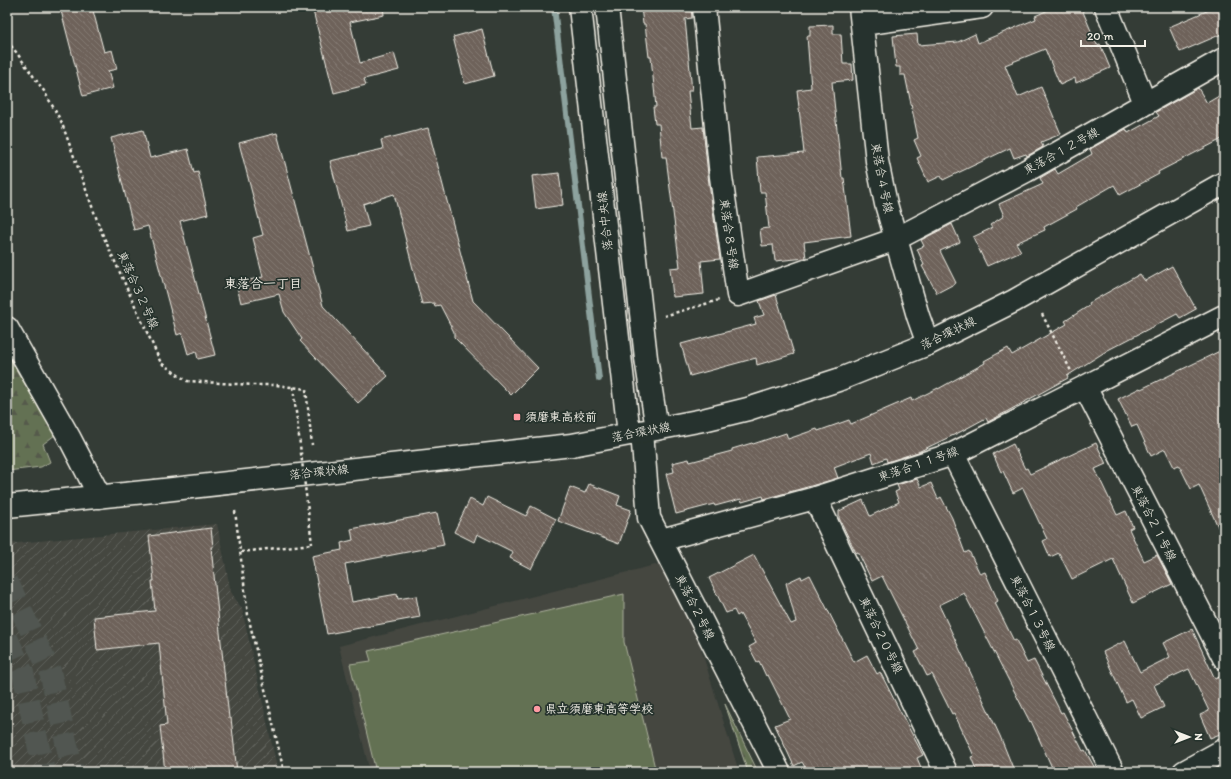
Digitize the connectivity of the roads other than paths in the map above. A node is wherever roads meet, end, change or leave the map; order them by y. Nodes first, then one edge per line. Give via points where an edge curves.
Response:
1 (580, 7) edge
2 (606, 7) edge
3 (704, 7) edge
4 (982, 7) edge
5 (1106, 7) edge
6 (861, 16) edge
7 (1224, 59) edge
8 (1145, 103) junction
9 (1224, 183) edge
10 (896, 239) junction
11 (1222, 324) edge
12 (7, 328) edge
13 (928, 344) junction
14 (1083, 388) junction
15 (643, 432) junction
16 (953, 454) junction
17 (100, 497) junction
18 (815, 498) junction
19 (7, 506) edge
20 (661, 540) junction
21 (1224, 658) edge
22 (1224, 750) edge
23 (780, 772) edge
24 (946, 772) edge
25 (1113, 772) edge
26 (1184, 772) edge

1 - 15 street, 落合中央線
2 - 15 street via 646,358
3 - 10 street, 東落合８号線 via 721,177 738,295
4 - 6 street
5 - 8 street
6 - 10 street, 東落合４号線 via 877,161
7 - 8 street, 東落合１２号線
8 - 10 street, 東落合１２号線 via 1026,171
9 - 13 street, 落合環状線 via 1014,301
10 - 13 street, 東落合４号線
11 - 14 street, 東落合１１号線
12 - 17 street
13 - 15 street, 落合環状線 via 838,380 748,409
14 - 16 street, 東落合１１号線
14 - 21 street, 東落合２１号線
15 - 17 street, 落合環状線 via 572,445
15 - 20 street, 東落合２号線 via 649,518
16 - 18 street, 東落合１１号線
16 - 25 street, 東落合１３号線
17 - 19 street, 落合環状線
18 - 20 street, 東落合１１号線
18 - 24 street, 東落合２０号線
20 - 23 street, 東落合２号線
22 - 26 street

